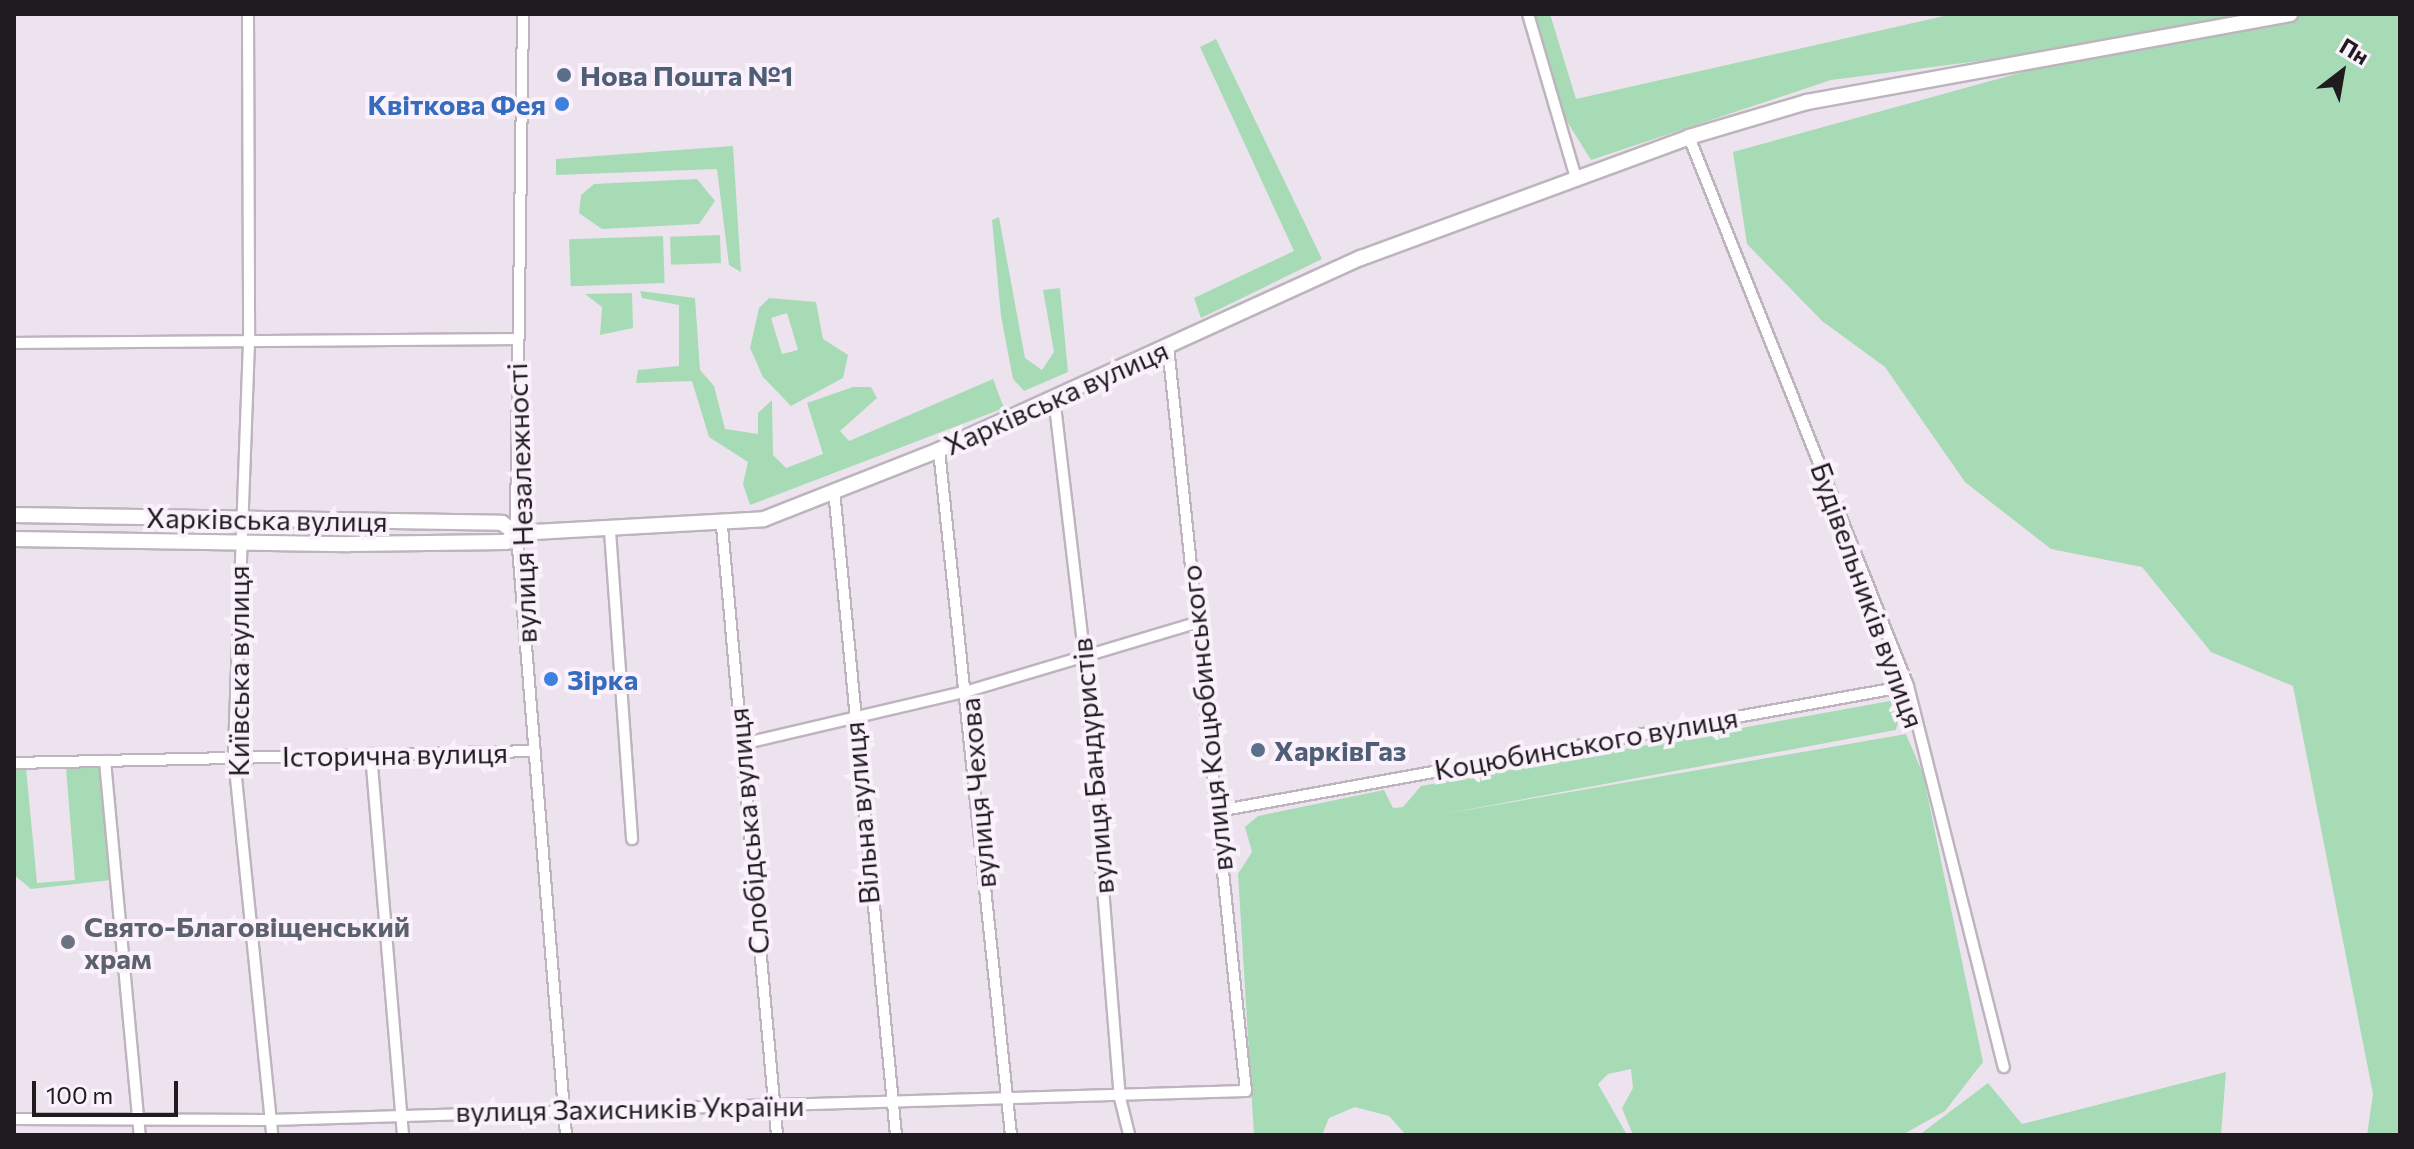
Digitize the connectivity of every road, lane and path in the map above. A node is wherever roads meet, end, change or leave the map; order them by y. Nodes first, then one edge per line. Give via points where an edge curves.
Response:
1 (248, 14) edge
2 (523, 14) edge
3 (1528, 14) edge
4 (2290, 14) edge
5 (1689, 137) junction
6 (1576, 178) junction
7 (516, 339) junction
8 (249, 342) junction
9 (14, 343) edge
10 (1168, 346) junction
11 (1054, 397) junction
12 (939, 450) junction
13 (834, 490) junction
14 (14, 515) edge
15 (240, 519) junction
16 (722, 526) junction
17 (610, 531) junction
18 (516, 533) junction
19 (14, 539) edge
20 (240, 541) junction
21 (1196, 623) junction
22 (1084, 652) junction
23 (1908, 686) junction
24 (968, 691) junction
25 (851, 715) junction
26 (742, 744) junction
27 (535, 751) junction
28 (371, 754) junction
29 (234, 758) junction
30 (105, 761) junction
31 (14, 763) edge
32 (1218, 811) junction
33 (632, 839) dead end
34 (2004, 1067) dead end
35 (1246, 1091) joint
36 (1120, 1098) junction
37 (1003, 1103) junction
38 (889, 1104) junction
39 (770, 1106) junction
40 (560, 1109) junction
41 (399, 1112) junction
42 (138, 1116) junction
43 (14, 1119) edge
44 (270, 1120) junction
45 (140, 1135) edge
46 (272, 1135) edge
47 (403, 1135) edge
48 (566, 1135) edge
49 (777, 1135) edge
50 (896, 1135) edge
51 (1011, 1135) edge
52 (1129, 1135) edge

1 - 8 street, Київська вулиця
2 - 7 street, вулиця Незалежності
3 - 6 street
4 - 5 street, Харківська вулиця via 1807,102
5 - 6 street, Харківська вулиця
5 - 23 street, Будівельників вулиця
6 - 10 street, Харківська вулиця via 1361,258
7 - 8 street
7 - 18 street, вулиця Незалежності
8 - 9 street
8 - 15 street, Київська вулиця
10 - 11 street, Харківська вулиця
10 - 21 street, вулиця Коцюбинського
11 - 12 street, Харківська вулиця
11 - 22 street, вулиця Бандуристів
12 - 13 street, Харківська вулиця
12 - 24 street, вулиця Чехова
13 - 16 street, Харківська вулиця via 764,519
13 - 25 street, Вільна вулиця
14 - 15 street, Харківська вулиця
15 - 18 street, Харківська вулиця via 502,523
15 - 20 street, Київська вулиця
16 - 17 street, Харківська вулиця
16 - 26 street, Слобідська вулиця
17 - 18 street, Харківська вулиця
17 - 33 street
18 - 20 street, Харківська вулиця via 506,542
18 - 27 street, вулиця Незалежності
19 - 20 street, Харківська вулиця
20 - 29 street, Київська вулиця
21 - 22 street
21 - 32 street, вулиця Коцюбинського
22 - 24 street
22 - 36 street, вулиця Бандуристів
23 - 32 street, Коцюбинського вулиця
23 - 34 street, Будівельників вулиця
24 - 25 street
24 - 37 street, вулиця Чехова
25 - 26 street
25 - 38 street, Вільна вулиця
26 - 39 street, Слобідська вулиця
27 - 28 street, Історична вулиця
27 - 40 street, вулиця Незалежності
28 - 29 street, Історична вулиця
28 - 41 street
29 - 30 street, Історична вулиця
29 - 44 street, Київська вулиця
30 - 31 street, Історична вулиця
30 - 42 street
32 - 35 street, вулиця Коцюбинського
35 - 36 street, вулиця Захисників України
36 - 37 street, вулиця Захисників України
36 - 52 street, вулиця Бандуристів
37 - 38 street, вулиця Захисників України
37 - 51 street, вулиця Чехова
38 - 39 street, вулиця Захисників України
38 - 50 street, Вільна вулиця
39 - 40 street, вулиця Захисників України
39 - 49 street, Слобідська вулиця
40 - 41 street, вулиця Захисників України
40 - 48 street, вулиця Незалежності
41 - 44 street, вулиця Захисників України
41 - 47 street
42 - 43 street, вулиця Захисників України
42 - 44 street, вулиця Захисників України
42 - 45 street
44 - 46 street, Київська вулиця

